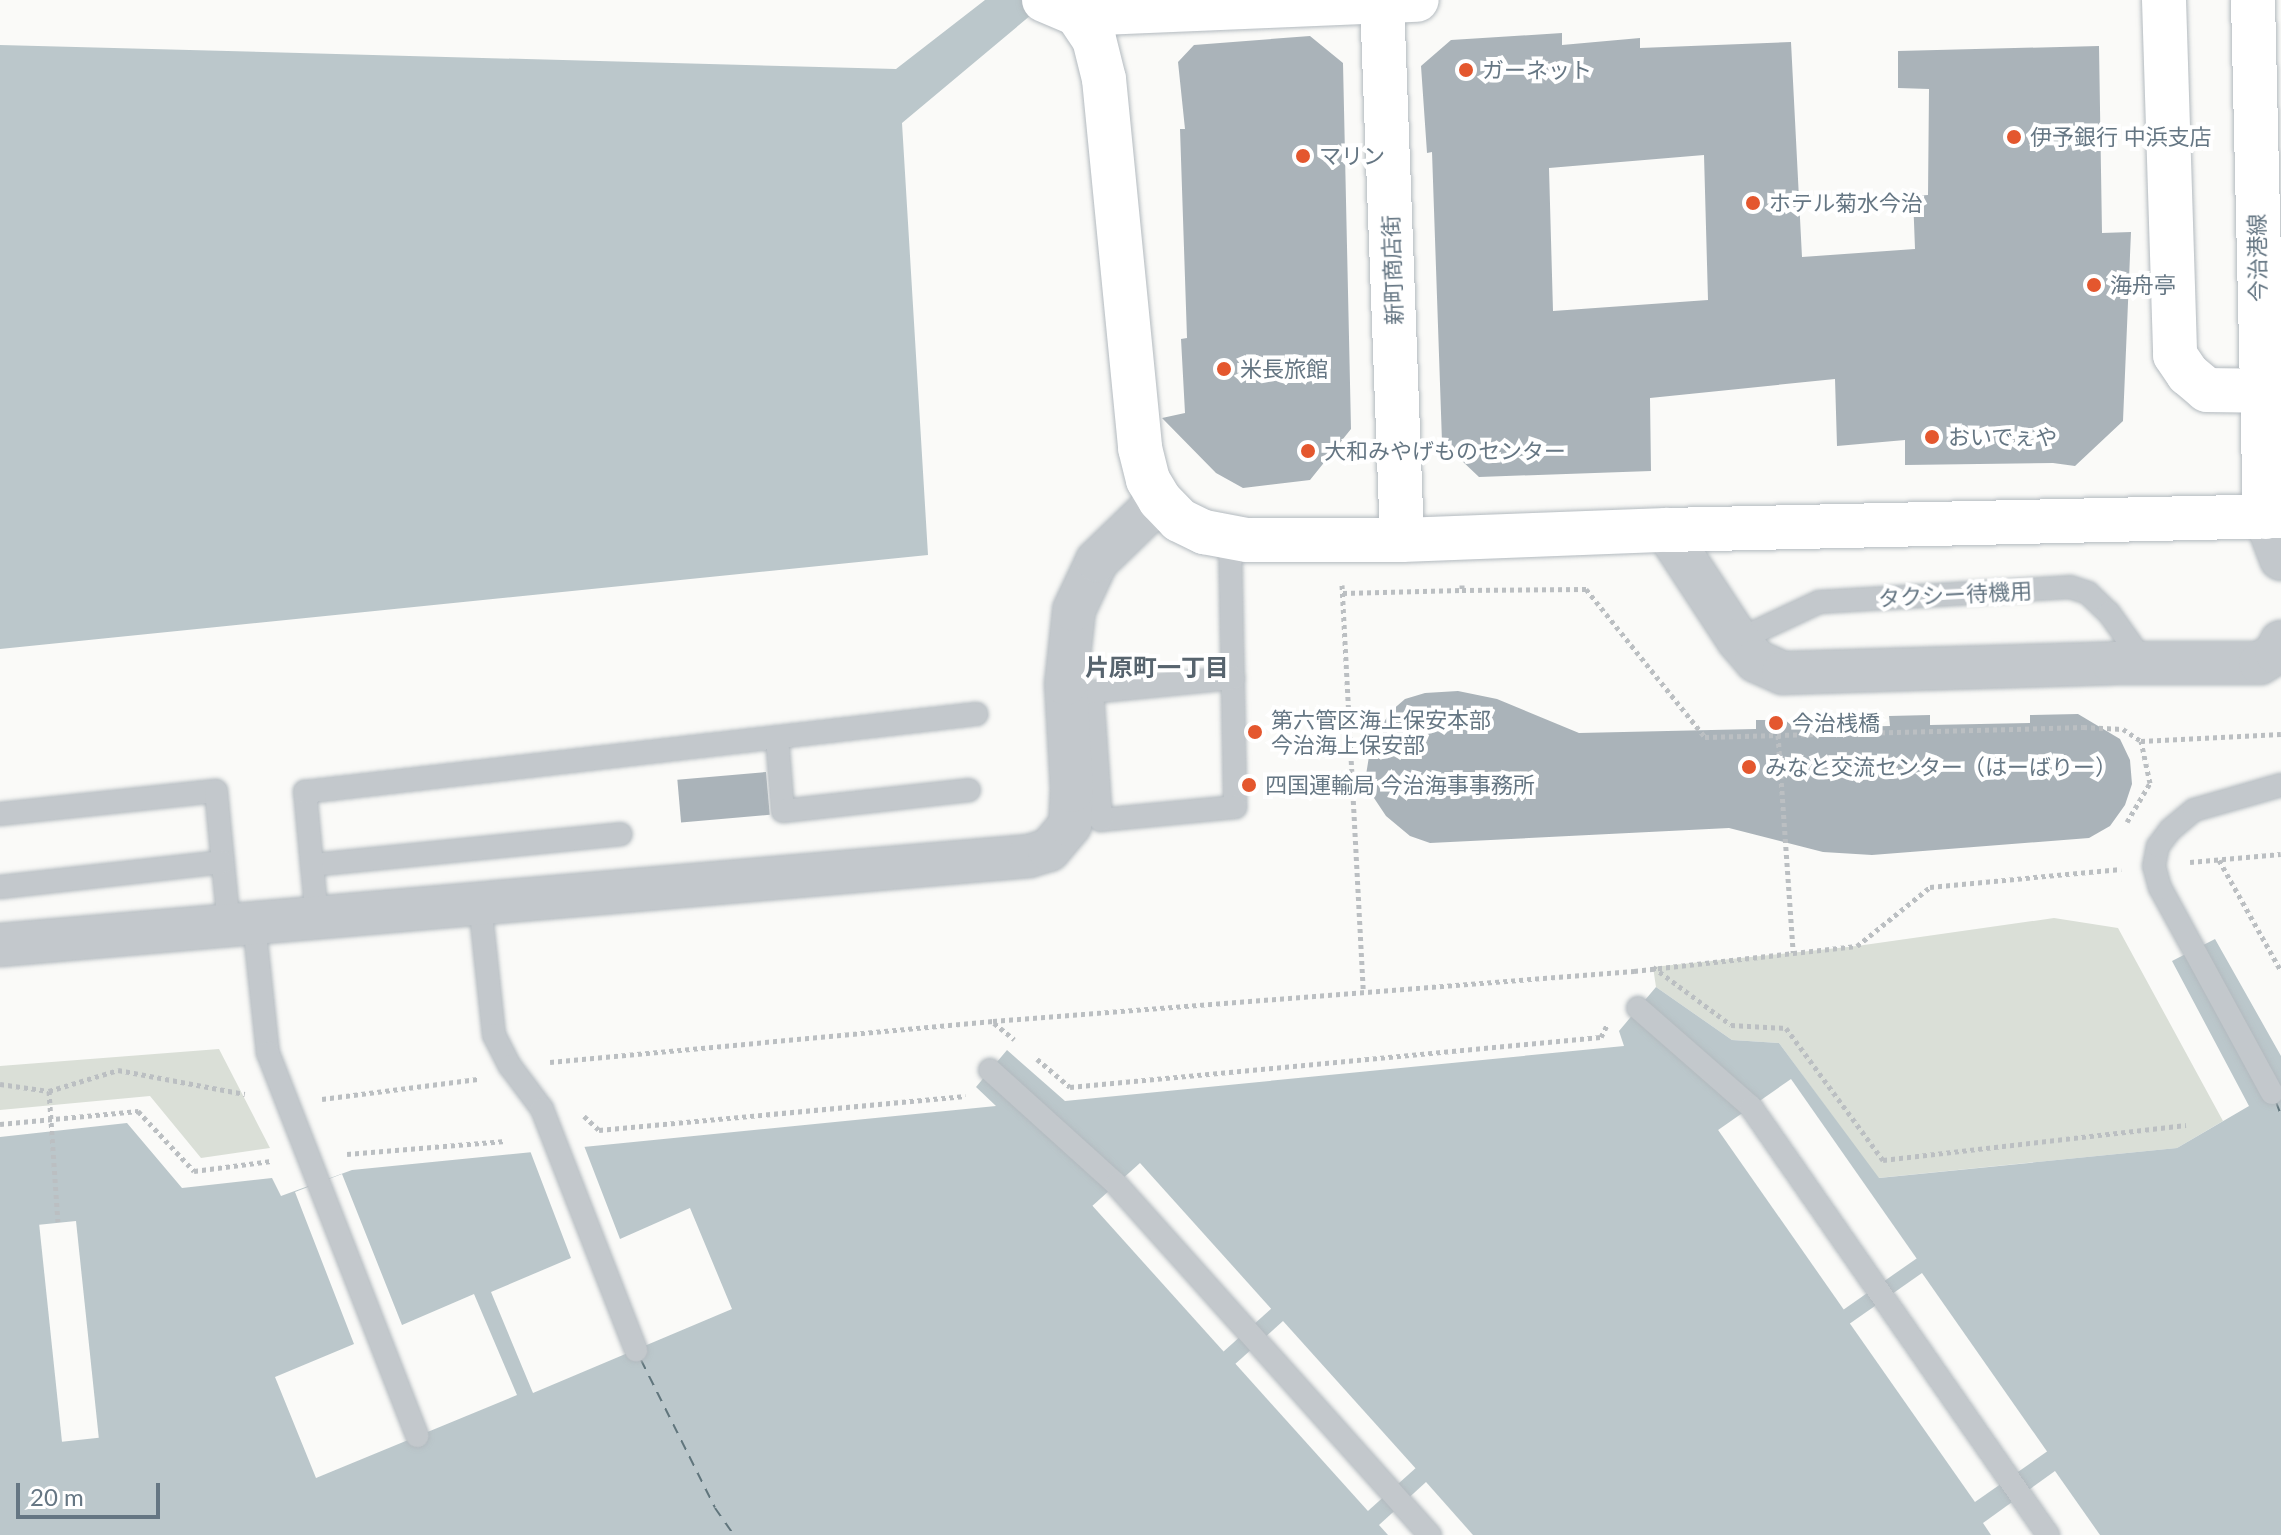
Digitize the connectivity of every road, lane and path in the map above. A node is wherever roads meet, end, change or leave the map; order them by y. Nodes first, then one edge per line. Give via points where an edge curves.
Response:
1 (1394, 0) edge
2 (2164, 0) edge
3 (2253, 0) edge
4 (1061, 7) edge
5 (2270, 392) edge
6 (1160, 500) junction
7 (2273, 516) edge
8 (1666, 530) junction
9 (1230, 537) junction
10 (1402, 540) junction
11 (2281, 559) edge
12 (1342, 579) dead end
13 (1462, 590) dead end
14 (1343, 593) junction
15 (1738, 640) junction
16 (2281, 642) edge
17 (2145, 664) junction
18 (1233, 678) junction
19 (976, 714) dead end
20 (1778, 735) dead end
21 (777, 737) junction
22 (2141, 741) dead end
23 (2281, 785) edge
24 (969, 790) dead end
25 (0, 814) edge
26 (620, 834) dead end
27 (2120, 835) dead end
28 (2281, 854) edge
29 (2118, 858) dead end
30 (2219, 860) junction
31 (223, 862) junction
32 (312, 865) junction
33 (2154, 866) junction
34 (2117, 870) junction
35 (0, 887) edge
36 (480, 904) junction
37 (317, 918) junction
38 (241, 925) junction
39 (0, 945) edge
40 (1793, 952) junction
41 (1653, 967) junction
42 (1634, 971) junction
43 (2281, 971) edge
44 (1628, 984) dead end
45 (1363, 992) junction
46 (1638, 1008) dead end
47 (1614, 1011) dead end
48 (993, 1021) junction
49 (1016, 1041) dead end
50 (1027, 1050) dead end
51 (510, 1066) junction
52 (990, 1070) dead end
53 (49, 1091) dead end
54 (2272, 1093) dead end
55 (965, 1096) dead end
56 (577, 1110) dead end
57 (51, 1119) junction
58 (0, 1124) edge
59 (2186, 1125) dead end
60 (505, 1141) dead end
61 (339, 1155) dead end
62 (276, 1161) dead end
63 (58, 1222) dead end
64 (636, 1350) dead end
65 (417, 1436) dead end
66 (1430, 1535) edge
67 (2048, 1535) edge

1 - 4 street
1 - 10 street, 新町商店街
2 - 5 street via 2175,355 2207,390
3 - 5 street, 今治港線
4 - 6 street via 1094,39 1104,79 1135,415 1148,480
5 - 7 street, 今治港線
6 - 9 street via 1179,520
6 - 36 street via 1097,561 1074,610 1066,684 1070,825 1049,850 1029,856
7 - 8 street
7 - 11 street
8 - 10 street
8 - 15 street
9 - 10 street
9 - 18 lane
12 - 14 path
13 - 14 path
14 - 45 path
15 - 17 street via 1756,661 1783,673
15 - 17 lane, タクシー待機用 via 1819,602 2070,587 2088,593 2109,613
16 - 17 street via 2276,653 2260,663
18 - 18 lane via 1235,807 1101,820 1092,692
19 - 21 lane
20 - 40 path
21 - 24 lane via 783,811
21 - 32 lane via 305,792
22 - 27 path via 2150,783
23 - 33 lane via 2194,810 2158,846
25 - 31 lane via 216,791
26 - 32 lane
28 - 30 path
29 - 34 path
30 - 33 path
30 - 43 path
31 - 35 lane
31 - 38 lane
32 - 37 lane
33 - 34 path
33 - 54 lane via 2192,950
34 - 40 path via 1930,887 1857,946
36 - 37 street
36 - 51 lane via 494,1035
37 - 38 street
38 - 39 street
38 - 65 lane via 268,1053
40 - 41 path
41 - 42 path
41 - 59 path via 1731,1025 1786,1028 1883,1160
42 - 44 path
42 - 45 path
45 - 48 path
46 - 67 lane via 1751,1107
47 - 50 path via 1601,1037 1070,1087
48 - 49 path
48 - 51 path
51 - 64 lane via 542,1109
52 - 66 lane via 1116,1184
53 - 57 path
55 - 56 path via 599,1130
57 - 58 path
57 - 62 path via 138,1111 194,1171
57 - 63 path
60 - 61 path

